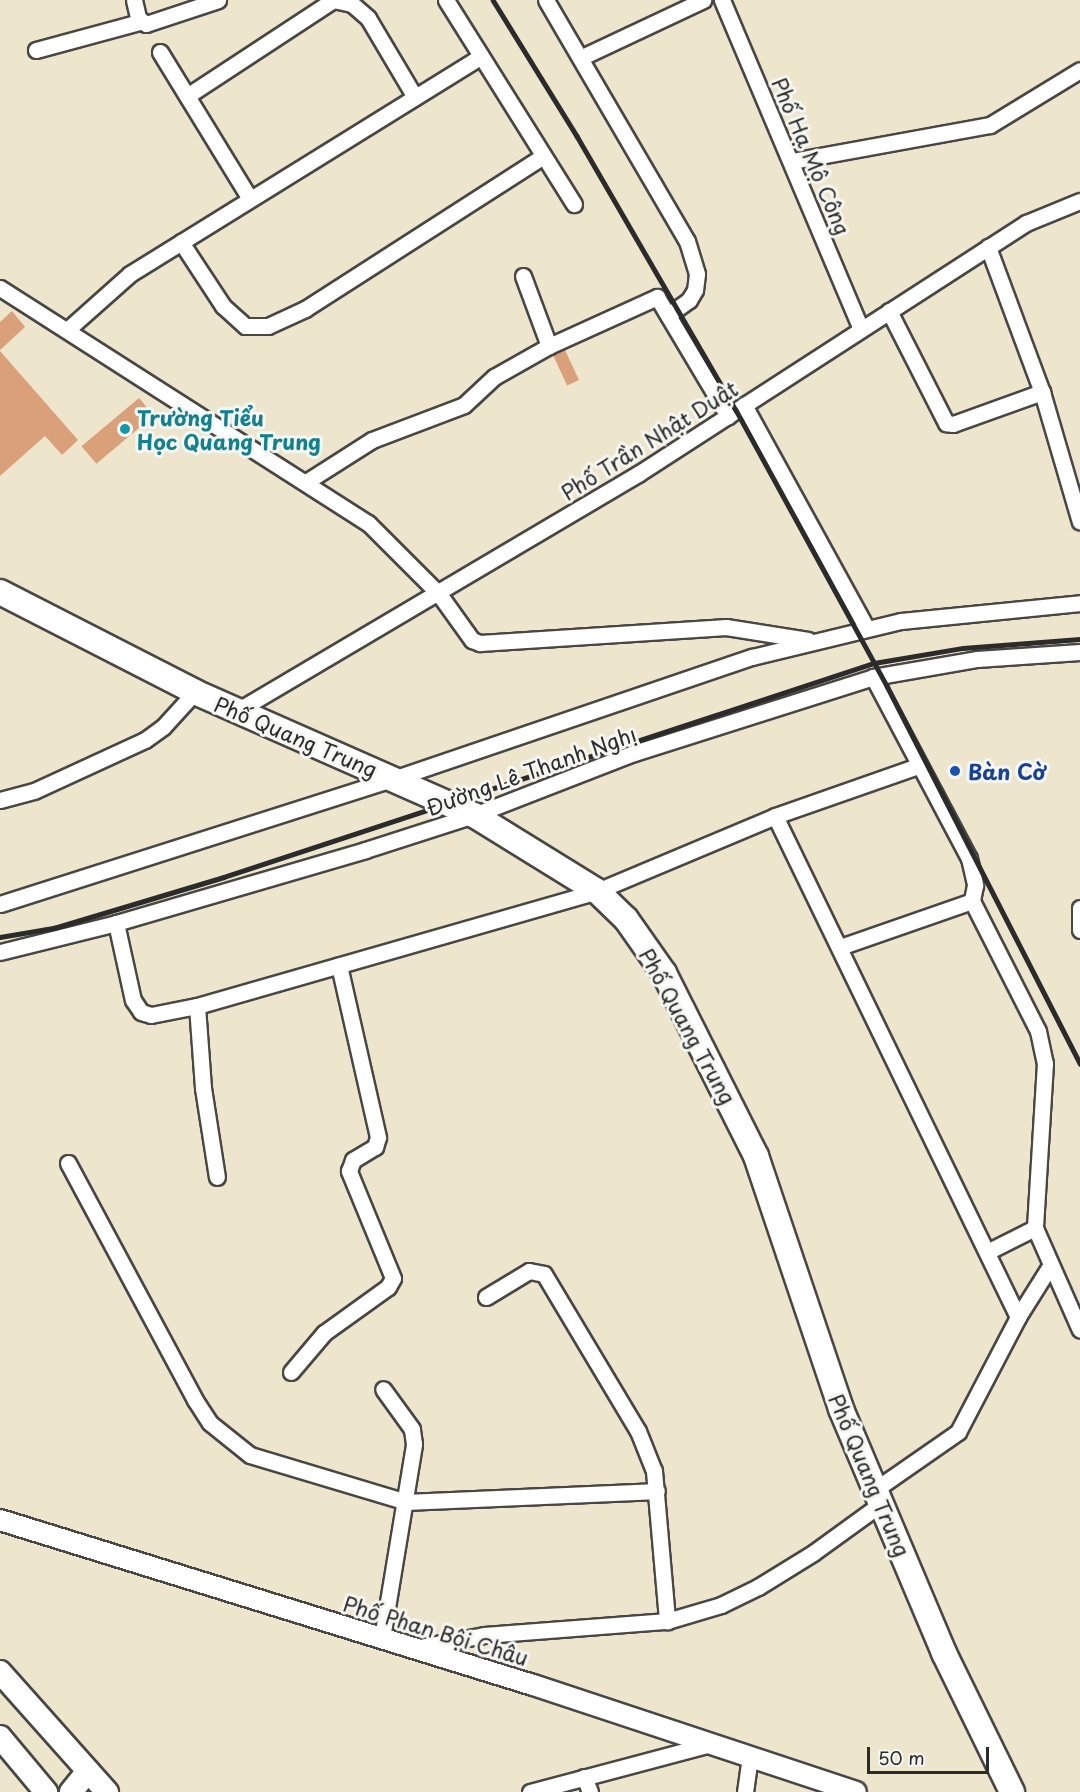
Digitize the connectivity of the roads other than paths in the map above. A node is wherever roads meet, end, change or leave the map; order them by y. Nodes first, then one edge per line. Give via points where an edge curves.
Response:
1 (134, 0) edge
2 (218, 0) edge
3 (446, 0) edge
4 (546, 0) edge
5 (703, 0) edge
6 (722, 0) edge
7 (140, 22) junction
8 (36, 50) dead end
9 (160, 52) dead end
10 (481, 56) junction
11 (582, 57) junction
12 (1080, 70) edge
13 (187, 96) junction
14 (415, 97) junction
15 (543, 156) junction
16 (792, 161) junction
17 (250, 199) junction
18 (1080, 201) edge
19 (574, 204) dead end
20 (181, 242) junction
21 (988, 247) junction
22 (523, 276) dead end
23 (0, 288) edge
24 (889, 312) junction
25 (668, 315) junction
26 (861, 329) junction
27 (67, 330) junction
28 (549, 346) junction
29 (1042, 392) junction
30 (744, 405) junction
31 (728, 416) junction
32 (306, 482) junction
33 (1080, 522) edge
34 (0, 592) edge
35 (439, 594) junction
36 (1080, 603) edge
37 (866, 627) junction
38 (812, 641) junction
39 (1080, 652) edge
40 (873, 677) junction
41 (195, 692) junction
42 (237, 711) junction
43 (918, 766) junction
44 (396, 778) junction
45 (0, 800) edge
46 (474, 815) junction
47 (775, 816) junction
48 (597, 891) junction
49 (972, 901) junction
50 (0, 904) edge
51 (1080, 908) edge
52 (116, 923) junction
53 (1080, 930) edge
54 (840, 947) junction
55 (0, 952) edge
56 (339, 965) junction
57 (197, 1006) junction
58 (68, 1163) dead end
59 (217, 1177) dead end
60 (1035, 1228) junction
61 (987, 1252) junction
62 (1050, 1266) junction
63 (486, 1297) dead end
64 (1018, 1317) junction
65 (1080, 1330) edge
66 (291, 1372) dead end
67 (383, 1389) dead end
68 (657, 1491) junction
69 (879, 1496) junction
70 (407, 1502) junction
71 (0, 1520) edge
72 (667, 1621) junction
73 (382, 1638) junction
74 (414, 1648) junction
75 (0, 1672) edge
76 (0, 1737) edge
77 (710, 1743) junction
78 (750, 1757) junction
79 (88, 1772) junction
80 (584, 1777) junction
81 (46, 1792) edge
82 (71, 1792) edge
83 (107, 1792) edge
84 (530, 1792) edge
85 (590, 1792) edge
86 (745, 1792) edge
87 (856, 1792) edge
88 (1012, 1792) edge

1 - 7 street
2 - 7 street via 146,24
3 - 10 street
4 - 11 street
5 - 11 street
6 - 16 street, Phố Hạ Mộ Công
7 - 8 street
9 - 13 street
10 - 14 street
10 - 15 street
11 - 25 street via 694,258 695,290 689,300
12 - 16 street via 990,125
13 - 14 street via 333,0 352,4 368,18
13 - 17 street
14 - 17 street
15 - 19 street
15 - 20 street via 305,309 268,326 245,326 223,306
16 - 26 street, Phố Hạ Mộ Công
17 - 20 street
18 - 21 street, Phố Trần Nhật Duật via 1026,223
20 - 27 street via 130,274
21 - 24 street, Phố Trần Nhật Duật
21 - 29 street
22 - 28 street
23 - 27 street
24 - 26 street, Phố Trần Nhật Duật
24 - 29 street via 946,423 953,424
25 - 28 street via 657,297
25 - 31 street
26 - 30 street, Phố Trần Nhật Duật
27 - 32 street
28 - 32 street via 494,377 464,405 372,440
29 - 33 street
30 - 31 street, Phố Trần Nhật Duật
30 - 37 street
31 - 35 street, Phố Trần Nhật Duật
32 - 35 street via 376,530
34 - 41 main road, Phố Quang Trung
35 - 38 street via 465,635 480,643 726,627
35 - 42 street, Phố Trần Nhật Duật
36 - 37 street
37 - 38 street
38 - 44 street
39 - 40 street, Đường Lê Thanh Nghị via 977,659
40 - 43 street
40 - 46 street, Đường Lê Thanh Nghị via 634,753
41 - 42 main road, Phố Quang Trung
41 - 45 street via 154,735 34,791
42 - 44 main road, Phố Quang Trung
43 - 47 street
43 - 49 street via 969,858 975,879
44 - 46 main road, Phố Quang Trung
44 - 50 street
46 - 48 main road, Phố Quang Trung
46 - 52 street, Đường Lê Thanh Nghị
47 - 48 street
47 - 54 street
48 - 56 street
48 - 69 main road, Phố Quang Trung via 626,919 664,973 751,1146 841,1410
49 - 54 street
49 - 60 street via 1042,1047 1045,1063
51 - 53 street
52 - 55 street, Đường Lê Thanh Nghị
52 - 57 street via 133,1000 141,1012 151,1015
54 - 61 street
56 - 57 street
56 - 66 street via 378,1137 375,1147 353,1160 349,1171 393,1278 388,1287 324,1334
57 - 59 street via 203,1088
58 - 70 street via 210,1423 229,1442 265,1461
60 - 61 street
60 - 62 street
61 - 64 street
62 - 64 street
62 - 65 street
63 - 68 street via 529,1271 544,1274 638,1431 654,1471
64 - 69 street via 958,1432
67 - 70 street via 412,1429 414,1444
68 - 70 street
68 - 72 street
69 - 72 street via 758,1587 721,1605
69 - 88 main road, Phố Quang Trung via 944,1653
70 - 73 street
71 - 73 street, Phố Phan Bội Châu
72 - 74 street via 484,1635
73 - 74 street, Phố Phan Bội Châu
74 - 77 street, Phố Phan Bội Châu
75 - 79 main road
76 - 81 main road
77 - 78 street, Phố Phan Bội Châu
77 - 80 street
78 - 86 street
78 - 87 street, Phố Phan Bội Châu
79 - 82 main road
79 - 83 main road
80 - 84 street
80 - 85 street

